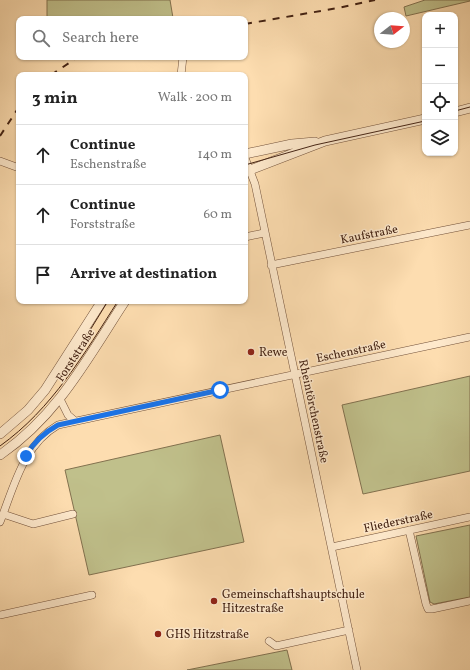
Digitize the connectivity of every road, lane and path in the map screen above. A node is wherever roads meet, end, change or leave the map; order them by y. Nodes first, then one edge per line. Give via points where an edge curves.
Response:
1 (183, 60) edge
2 (181, 72) edge
3 (470, 108) edge
4 (458, 111) edge
5 (422, 120) edge
6 (324, 141) junction
7 (248, 153) edge
8 (0, 161) edge
9 (16, 167) edge
10 (248, 171) edge
11 (248, 173) edge
12 (470, 225) edge
13 (264, 233) junction
14 (248, 236) edge
15 (271, 265) junction
16 (100, 304) edge
17 (123, 304) edge
18 (470, 337) edge
19 (295, 374) junction
20 (60, 399) junction
21 (75, 421) junction
22 (0, 434) edge
23 (0, 455) edge
24 (3, 514) junction
25 (73, 514) dead end
26 (470, 517) edge
27 (0, 522) edge
28 (409, 530) junction
29 (332, 547) junction
30 (92, 595) dead end
31 (470, 601) edge
32 (0, 615) edge
33 (349, 630) junction
34 (269, 641) dead end
35 (357, 670) edge

1 - 2 street
3 - 4 street
5 - 6 street
6 - 7 street via 292,144
6 - 10 street
8 - 9 street
11 - 13 street, Rheintörchenstraße via 255,184
12 - 15 street, Kaufstraße
13 - 14 street
13 - 15 street, Rheintörchenstraße
15 - 19 street, Rheintörchenstraße
16 - 22 street, Forststraße via 45,390 28,410
17 - 20 street, Forststraße
18 - 19 street, Eschenstraße
19 - 21 street, Eschenstraße
19 - 29 street, Rheintörchenstraße
20 - 21 street via 68,415
20 - 23 street, Forststraße via 22,440
21 - 24 street via 49,430 31,448
24 - 25 street via 32,524
24 - 27 street
26 - 28 street, Fliederstraße
28 - 29 street, Fliederstraße
28 - 31 street via 428,608
29 - 33 street, Rheintörchenstraße
30 - 32 street
33 - 34 street via 276,646
33 - 35 street, Rheintörchenstraße

